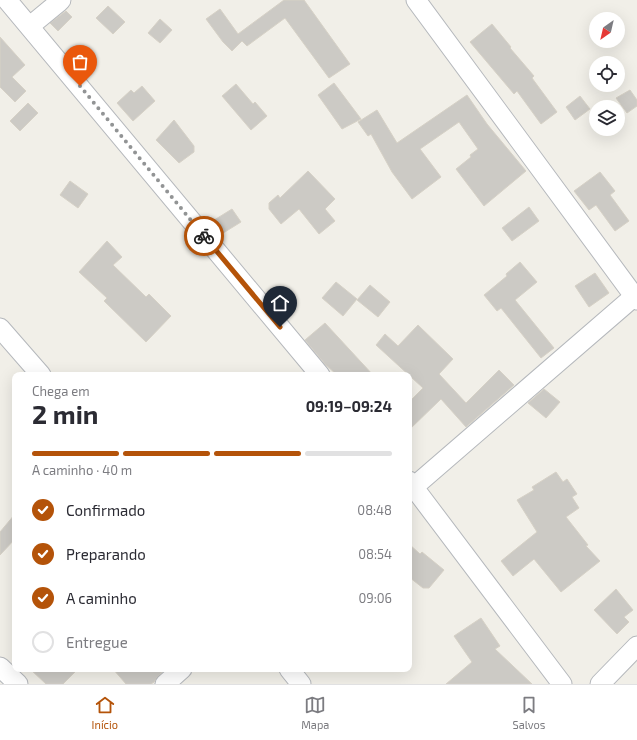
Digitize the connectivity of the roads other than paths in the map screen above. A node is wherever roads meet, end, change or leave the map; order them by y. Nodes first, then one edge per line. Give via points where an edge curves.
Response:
1 (6, 0) edge
2 (61, 0) edge
3 (416, 0) edge
4 (30, 26) junction
5 (636, 297) edge
6 (0, 328) edge
7 (38, 372) edge
8 (318, 372) edge
9 (412, 485) edge
10 (412, 487) edge
11 (637, 646) edge
12 (0, 667) edge
13 (179, 672) edge
14 (291, 672) edge
15 (18, 684) edge
16 (165, 684) edge
17 (301, 684) edge
18 (562, 684) edge
19 (600, 684) edge

1 - 4 street
2 - 4 street
3 - 5 street
4 - 8 street
5 - 9 street
6 - 7 street
10 - 18 street
11 - 19 street
12 - 15 street
13 - 16 street
14 - 17 street

